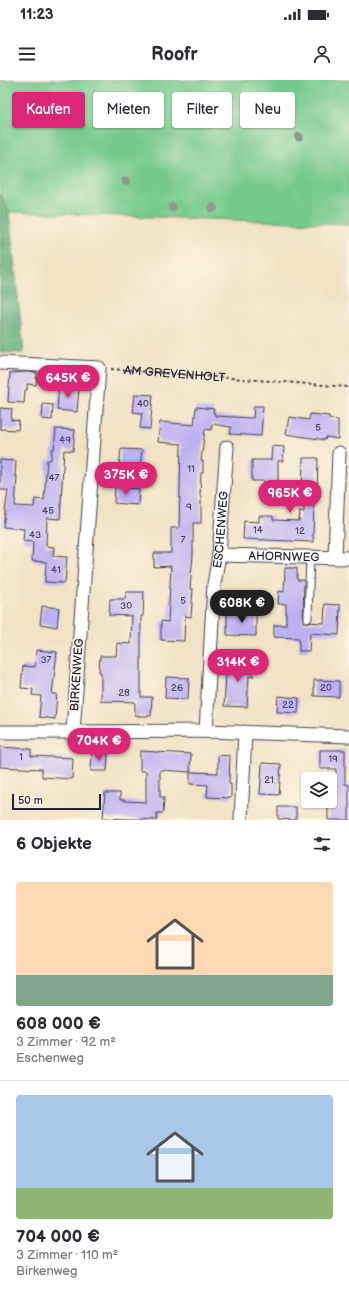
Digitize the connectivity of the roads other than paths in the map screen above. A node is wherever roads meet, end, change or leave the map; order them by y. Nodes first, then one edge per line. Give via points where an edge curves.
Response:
1 (0, 363) edge
2 (227, 447) dead end
3 (339, 453) dead end
4 (219, 555) junction
5 (310, 558) junction
6 (335, 558) junction
7 (349, 558) edge
8 (308, 618) dead end
9 (206, 731) junction
10 (0, 732) edge
11 (73, 732) junction
12 (244, 732) junction
13 (349, 736) edge
14 (241, 820) edge

1 - 11 street, BIRKENWEG via 99,368
2 - 4 street, ESCHENWEG
3 - 6 street
4 - 5 street, AHORNWEG
4 - 9 street, ESCHENWEG via 214,584
5 - 6 street, AHORNWEG
5 - 8 lane
6 - 7 street, AHORNWEG
9 - 11 street
9 - 12 street
10 - 11 street
12 - 13 street
12 - 14 street

